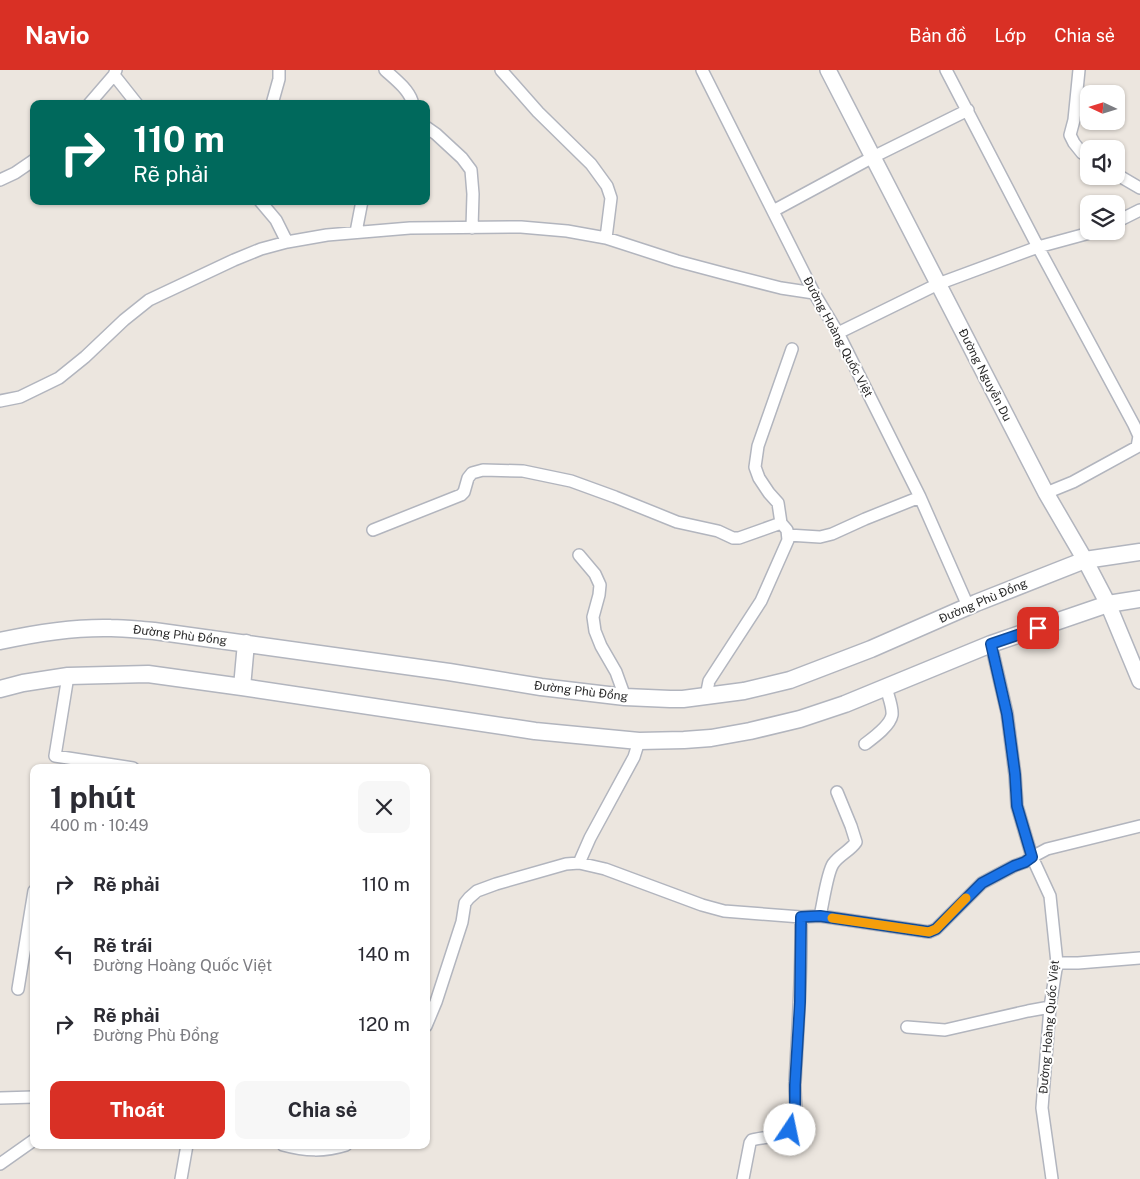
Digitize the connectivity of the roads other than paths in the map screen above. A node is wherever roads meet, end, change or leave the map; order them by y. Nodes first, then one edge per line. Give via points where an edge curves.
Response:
1 (279, 70) edge
2 (385, 70) edge
3 (501, 70) edge
4 (702, 70) edge
5 (828, 70) edge
6 (946, 70) edge
7 (1079, 70) edge
8 (115, 73) edge
9 (92, 100) edge
10 (134, 100) edge
11 (276, 100) edge
12 (412, 100) edge
13 (968, 110) junction
14 (430, 130) edge
15 (1080, 150) edge
16 (873, 157) junction
17 (30, 163) edge
18 (1125, 179) edge
19 (0, 180) edge
20 (1140, 188) edge
21 (263, 205) edge
22 (361, 205) edge
23 (1140, 210) edge
24 (773, 211) junction
25 (1125, 218) edge
26 (472, 228) junction
27 (356, 232) junction
28 (1080, 236) edge
29 (606, 238) junction
30 (287, 242) junction
31 (1038, 247) junction
32 (938, 284) junction
33 (814, 293) junction
34 (838, 333) junction
35 (792, 349) dead end
36 (0, 400) edge
37 (1046, 493) junction
38 (920, 497) junction
39 (781, 523) junction
40 (374, 530) dead end
41 (788, 535) junction
42 (1140, 552) edge
43 (579, 555) dead end
44 (1085, 560) junction
45 (1140, 599) edge
46 (1108, 604) junction
47 (968, 606) junction
48 (0, 640) edge
49 (246, 643) junction
50 (991, 644) junction
51 (68, 676) junction
52 (1140, 681) edge
53 (242, 687) junction
54 (886, 687) junction
55 (0, 689) edge
56 (706, 696) junction
57 (625, 697) junction
58 (639, 741) junction
59 (865, 744) dead end
60 (55, 756) junction
61 (54, 764) edge
62 (107, 764) edge
63 (837, 792) dead end
64 (1140, 826) edge
65 (1032, 857) junction
66 (579, 863) junction
67 (30, 916) edge
68 (820, 916) junction
69 (801, 917) junction
70 (1140, 958) edge
71 (1057, 963) junction
72 (18, 989) dead end
73 (1050, 1007) junction
74 (430, 1016) edge
75 (907, 1027) dead end
76 (30, 1097) edge
77 (0, 1098) edge
78 (30, 1143) edge
79 (186, 1149) edge
80 (298, 1149) edge
81 (325, 1149) edge
82 (0, 1164) edge
83 (181, 1179) edge
84 (743, 1179) edge
85 (1052, 1179) edge

1 - 11 street
2 - 12 street
3 - 29 street via 591,164 607,186 611,198
4 - 24 street, Đường Hoàng Quốc Việt
5 - 16 street, Đường Nguyễn Du
6 - 13 street
7 - 15 street via 1070,135
8 - 9 street
8 - 10 street
13 - 16 street
13 - 31 street
14 - 26 street via 471,170
16 - 24 street
16 - 32 street, Đường Nguyễn Du
17 - 19 street
18 - 20 street
21 - 30 street via 276,220
22 - 27 street
23 - 25 street
24 - 33 street, Đường Hoàng Quốc Việt
26 - 27 street
26 - 29 street via 522,227
27 - 30 street
28 - 31 street
29 - 33 street via 726,274
30 - 36 street via 234,260 148,300 60,378 20,397
31 - 32 street
31 - 37 street via 1139,436 1137,448
32 - 34 street
32 - 37 street, Đường Nguyễn Du
33 - 34 street, Đường Hoàng Quốc Việt
34 - 38 street, Đường Hoàng Quốc Việt
35 - 39 street via 758,446 755,467 759,478 778,503
37 - 44 street, Đường Nguyễn Du
38 - 41 street via 832,534 820,537
38 - 47 street, Đường Hoàng Quốc Việt
39 - 40 street via 733,538 718,531 677,522 571,481 523,471 483,470 472,473 461,495
39 - 41 street
41 - 56 street via 761,601 709,681
42 - 44 main road, Đường Phù Đổng
43 - 57 street via 600,585 593,617 595,631
44 - 46 street, Đường Nguyễn Du
44 - 47 main road, Đường Phù Đổng
45 - 46 main road
46 - 50 main road
46 - 52 street, Đường Nguyễn Du
47 - 56 main road, Đường Phù Đổng via 790,680
48 - 49 main road, Đường Phù Đổng via 71,629 112,628
49 - 53 main road
49 - 57 main road, Đường Phù Đổng
50 - 54 main road
50 - 65 street, Đường Hoàng Quốc Việt via 1007,714 1017,806
51 - 53 main road via 148,674
51 - 55 main road
51 - 60 street
53 - 58 main road via 535,731
54 - 58 main road via 800,719 750,731 711,738
54 - 59 street via 892,717
56 - 57 main road, Đường Phù Đổng via 670,699
58 - 66 street via 634,757
60 - 61 street
60 - 62 street
63 - 68 street via 856,842 833,864
64 - 65 street via 1047,850
65 - 68 street via 982,883 936,929 929,932
65 - 71 street, Đường Hoàng Quốc Việt via 1050,896
66 - 69 street via 605,869 724,912
66 - 74 street via 496,884 476,891 469,898
67 - 72 street
68 - 69 street
69 - 84 street via 794,1124 786,1132 752,1140
70 - 71 street
71 - 73 street, Đường Hoàng Quốc Việt
73 - 75 street via 945,1030
73 - 85 street, Đường Hoàng Quốc Việt via 1042,1108
76 - 77 street
78 - 82 street
79 - 83 street
80 - 81 street

